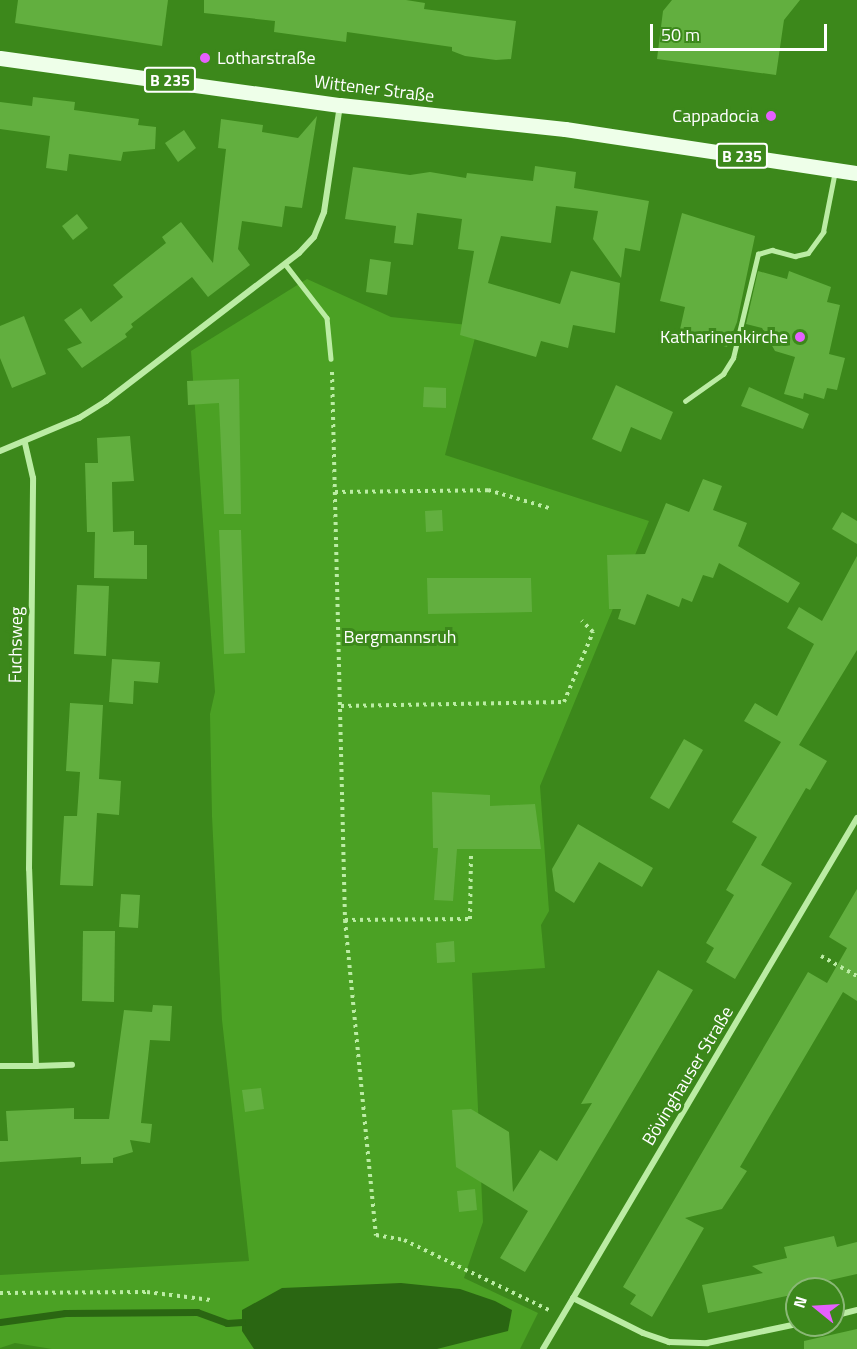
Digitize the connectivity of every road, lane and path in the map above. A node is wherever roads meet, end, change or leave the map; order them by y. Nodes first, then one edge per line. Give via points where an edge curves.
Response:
1 (0, 58) edge
2 (340, 105) junction
3 (835, 170) junction
4 (857, 173) edge
5 (286, 265) junction
6 (331, 359) joint
7 (685, 401) dead end
8 (25, 442) junction
9 (0, 451) edge
10 (335, 492) junction
11 (549, 508) dead end
12 (582, 621) dead end
13 (341, 706) junction
14 (857, 818) edge
15 (471, 854) dead end
16 (345, 920) junction
17 (821, 956) dead end
18 (857, 976) edge
19 (72, 1065) dead end
20 (0, 1066) edge
21 (36, 1066) junction
22 (0, 1293) edge
23 (573, 1298) junction
24 (211, 1300) dead end
25 (561, 1316) junction
26 (785, 1327) edge
27 (543, 1349) edge

1 - 2 main road, Wittener Straße / B 235
2 - 3 main road, Wittener Straße / B 235 via 489,120
2 - 5 street via 324,212 314,237
3 - 4 main road, B 235
3 - 7 lane via 823,232 807,253 795,256 772,250 758,254 733,358 723,374
5 - 6 lane via 327,318
5 - 8 street via 106,401
6 - 10 path
8 - 9 street
8 - 21 street, Fuchsweg via 33,477 29,869
10 - 11 path via 488,490
10 - 13 path
12 - 13 path via 593,632 564,702
13 - 16 path
14 - 23 street, Bövinghauser Straße
15 - 16 path via 470,919
16 - 25 path via 376,1235 404,1240
17 - 18 path
19 - 21 street
20 - 21 street
22 - 24 path via 147,1292
23 - 25 street, Bövinghauser Straße
23 - 26 street via 669,1342 707,1343
25 - 27 street, Bövinghauser Straße

